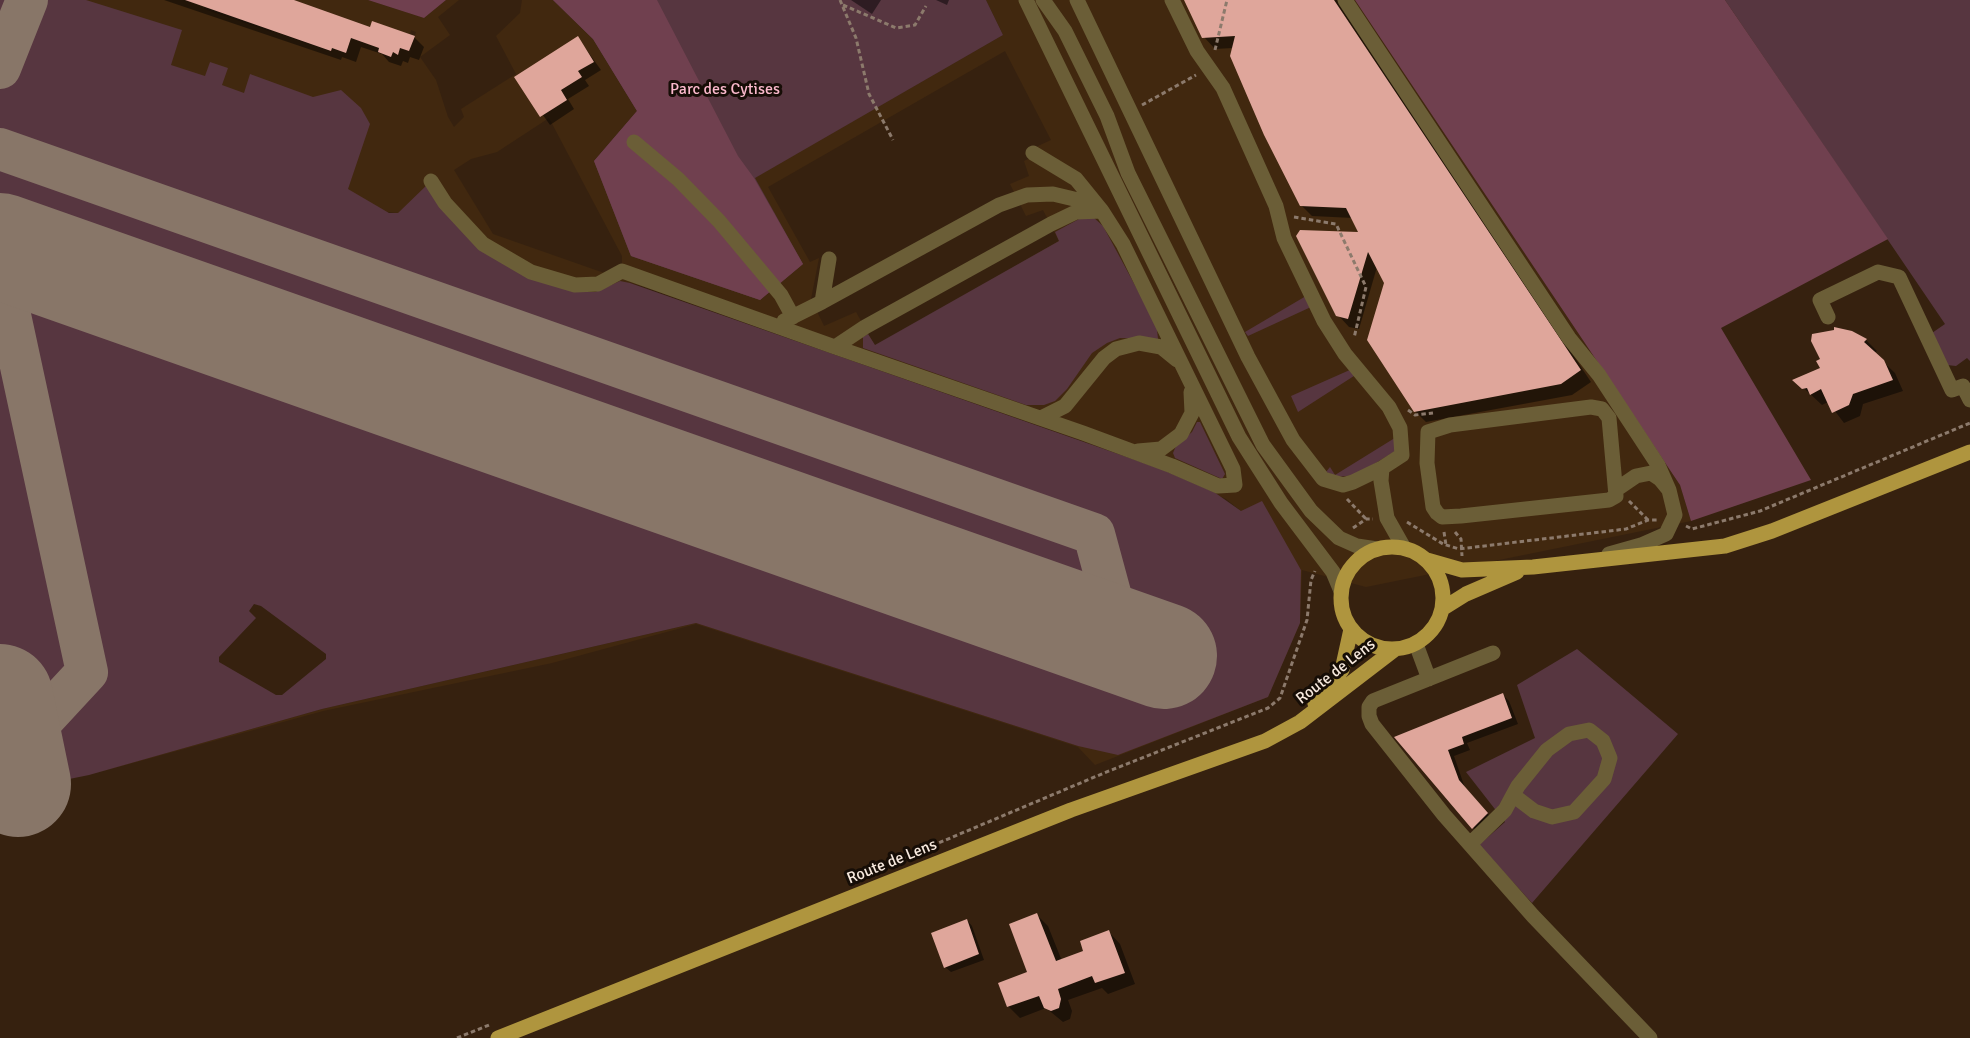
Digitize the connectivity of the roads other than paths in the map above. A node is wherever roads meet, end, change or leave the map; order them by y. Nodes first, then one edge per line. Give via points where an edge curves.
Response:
1 (1026, 0) edge
2 (1034, 0) edge
3 (1043, 0) edge
4 (1077, 0) edge
5 (1172, 0) edge
6 (1345, 0) edge
7 (633, 142) dead end
8 (1033, 153) dead end
9 (431, 181) dead end
10 (1102, 211) junction
11 (1142, 235) junction
12 (1123, 244) junction
13 (830, 259) dead end
14 (822, 302) junction
15 (793, 317) junction
16 (1828, 317) dead end
17 (777, 326) junction
18 (835, 347) junction
19 (1186, 375) junction
20 (1970, 400) edge
21 (1399, 409) junction
22 (1041, 418) junction
23 (1435, 428) junction
24 (1120, 448) junction
25 (1970, 452) edge
26 (1402, 455) junction
27 (1427, 463) junction
28 (1382, 468) junction
29 (1617, 489) junction
30 (1669, 490) junction
31 (1311, 511) junction
32 (1404, 548) junction
33 (1377, 549) junction
34 (1596, 558) junction
35 (1427, 560) junction
36 (1533, 567) junction
37 (1341, 591) junction
38 (1442, 609) junction
39 (1351, 629) junction
40 (1416, 644) junction
41 (1394, 650) junction
42 (1493, 653) dead end
43 (1429, 679) junction
44 (1299, 722) junction
45 (1513, 795) junction
46 (1470, 844) junction
47 (498, 1038) edge
48 (1650, 1038) edge

1 - 11 street
2 - 31 street via 1233,406 1284,492 1295,504
3 - 31 street via 1065,31 1107,116 1128,173 1241,404 1263,445
4 - 28 street via 1264,390 1308,462 1323,479 1343,485
5 - 21 street via 1187,33 1222,88 1276,206 1284,238 1324,321 1345,354
6 - 30 street via 1569,338 1599,375 1658,465
7 - 15 street via 678,179 719,221 781,295
8 - 10 street via 1076,179
9 - 17 street via 445,203 483,244 531,272 575,285 598,284 622,271
10 - 12 street
10 - 14 street via 1053,194 1027,195 999,205
10 - 18 street via 1076,212 1051,224
11 - 12 street
11 - 37 street via 1239,437 1281,503 1323,556
12 - 19 street
13 - 14 street
14 - 15 street
15 - 17 street
16 - 20 street via 1820,300 1878,272 1899,277 1952,390 1963,386
17 - 18 street
18 - 22 street
19 - 22 street via 1176,359 1161,347 1139,343 1116,349 1065,406
19 - 24 street via 1192,413 1181,434 1161,448 1143,452
19 - 24 street via 1233,469 1234,485 1218,486
21 - 23 street via 1408,427
21 - 26 street
22 - 24 street
23 - 27 street via 1426,436
23 - 29 street via 1566,410 1602,409 1610,418
25 - 34 main road via 1725,546
26 - 27 street via 1413,455
26 - 28 street
27 - 29 street via 1433,507 1442,517 1609,500 1616,496
28 - 32 street via 1387,518
29 - 30 street via 1636,476 1651,473
30 - 34 street via 1672,520 1666,534
31 - 33 street via 1339,538
32 - 33 main road
32 - 35 main road
33 - 37 main road via 1351,567
34 - 36 main road
35 - 36 main road via 1462,570
35 - 38 main road via 1441,583
36 - 38 main road via 1492,582
37 - 39 main road via 1341,605
38 - 40 main road via 1437,623
39 - 41 main road via 1378,648
39 - 44 main road, Route de Lens via 1342,670
40 - 41 main road
40 - 43 street
41 - 44 main road, Route de Lens
42 - 43 street
43 - 46 street via 1373,701 1369,716
44 - 47 main road, Route de Lens via 1265,741 1071,810
45 - 45 street via 1547,750 1569,734 1589,730 1603,741 1610,758 1604,779 1574,812 1552,817 1534,811
45 - 46 street via 1505,810
46 - 48 street

